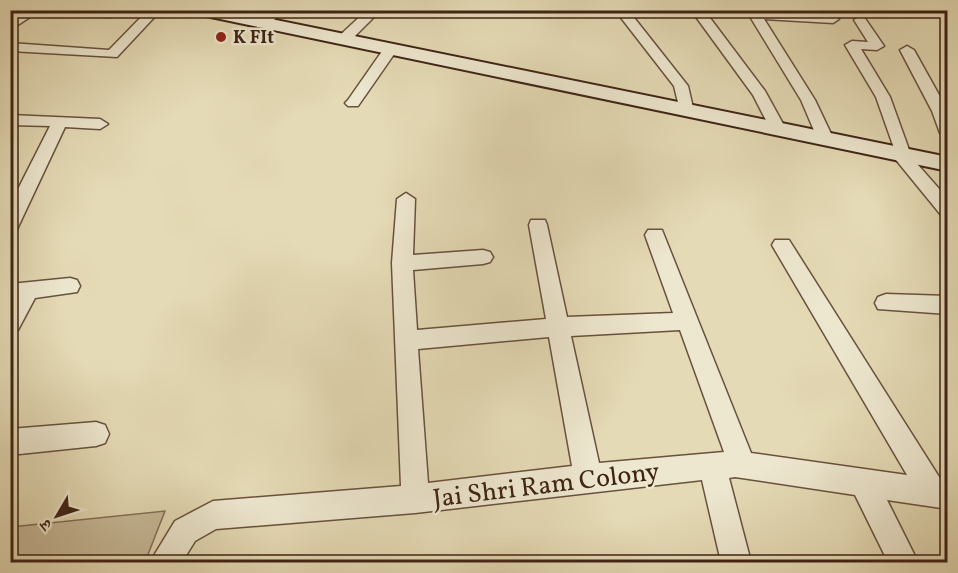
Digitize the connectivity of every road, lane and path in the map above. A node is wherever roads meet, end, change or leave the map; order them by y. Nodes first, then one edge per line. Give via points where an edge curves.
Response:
1 (35, 10) edge
2 (52, 10) edge
3 (155, 10) edge
4 (201, 10) edge
5 (280, 10) edge
6 (375, 10) edge
7 (621, 10) edge
8 (697, 10) edge
9 (753, 13) edge
10 (110, 14) dead end
11 (833, 19) dead end
12 (860, 20) dead end
13 (261, 24) junction
14 (10, 26) edge
15 (343, 40) junction
16 (10, 47) edge
17 (907, 50) dead end
18 (390, 51) junction
19 (353, 103) dead end
20 (686, 112) junction
21 (10, 120) edge
22 (60, 122) junction
23 (100, 124) dead end
24 (779, 131) junction
25 (948, 133) edge
26 (825, 140) junction
27 (903, 156) junction
28 (948, 164) edge
29 (406, 198) dead end
30 (947, 209) edge
31 (10, 225) edge
32 (538, 225) dead end
33 (656, 235) dead end
34 (782, 245) dead end
35 (483, 257) dead end
36 (402, 263) junction
37 (70, 286) dead end
38 (19, 291) edge
39 (886, 303) dead end
40 (948, 305) edge
41 (688, 321) junction
42 (10, 324) edge
43 (559, 327) junction
44 (407, 340) junction
45 (96, 434) dead end
46 (10, 442) edge
47 (712, 465) junction
48 (742, 465) junction
49 (588, 477) junction
50 (864, 483) junction
51 (940, 494) edge
52 (415, 499) junction
53 (165, 562) edge
54 (736, 562) edge
55 (903, 562) edge

1 - 14 street
2 - 10 street
3 - 16 street via 112,54
4 - 13 street
5 - 13 street
6 - 15 street
7 - 20 street via 681,86
8 - 24 street via 760,94
9 - 11 street
9 - 26 street via 808,99
12 - 27 street via 877,46 852,45 883,96
13 - 15 street
15 - 18 street
17 - 25 street
18 - 19 street
18 - 20 street
20 - 24 street
21 - 22 street
22 - 23 street
22 - 31 street
24 - 26 street
26 - 27 street
27 - 28 street
27 - 30 street
29 - 36 street
32 - 43 street
33 - 41 street
34 - 51 street
35 - 36 street
36 - 44 street
37 - 38 street
38 - 42 street
39 - 40 street
41 - 43 street
41 - 48 street
43 - 44 street
43 - 49 street
44 - 52 street
45 - 46 street
47 - 48 street, Jai Shri Ram Colony
47 - 49 street, Jai Shri Ram Colony
47 - 54 street
48 - 50 street, Jai Shri Ram Colony
49 - 52 street, Jai Shri Ram Colony
50 - 51 street, Jai Shri Ram Colony
50 - 55 street
52 - 53 street, Jai Shri Ram Colony via 213,515 185,531

